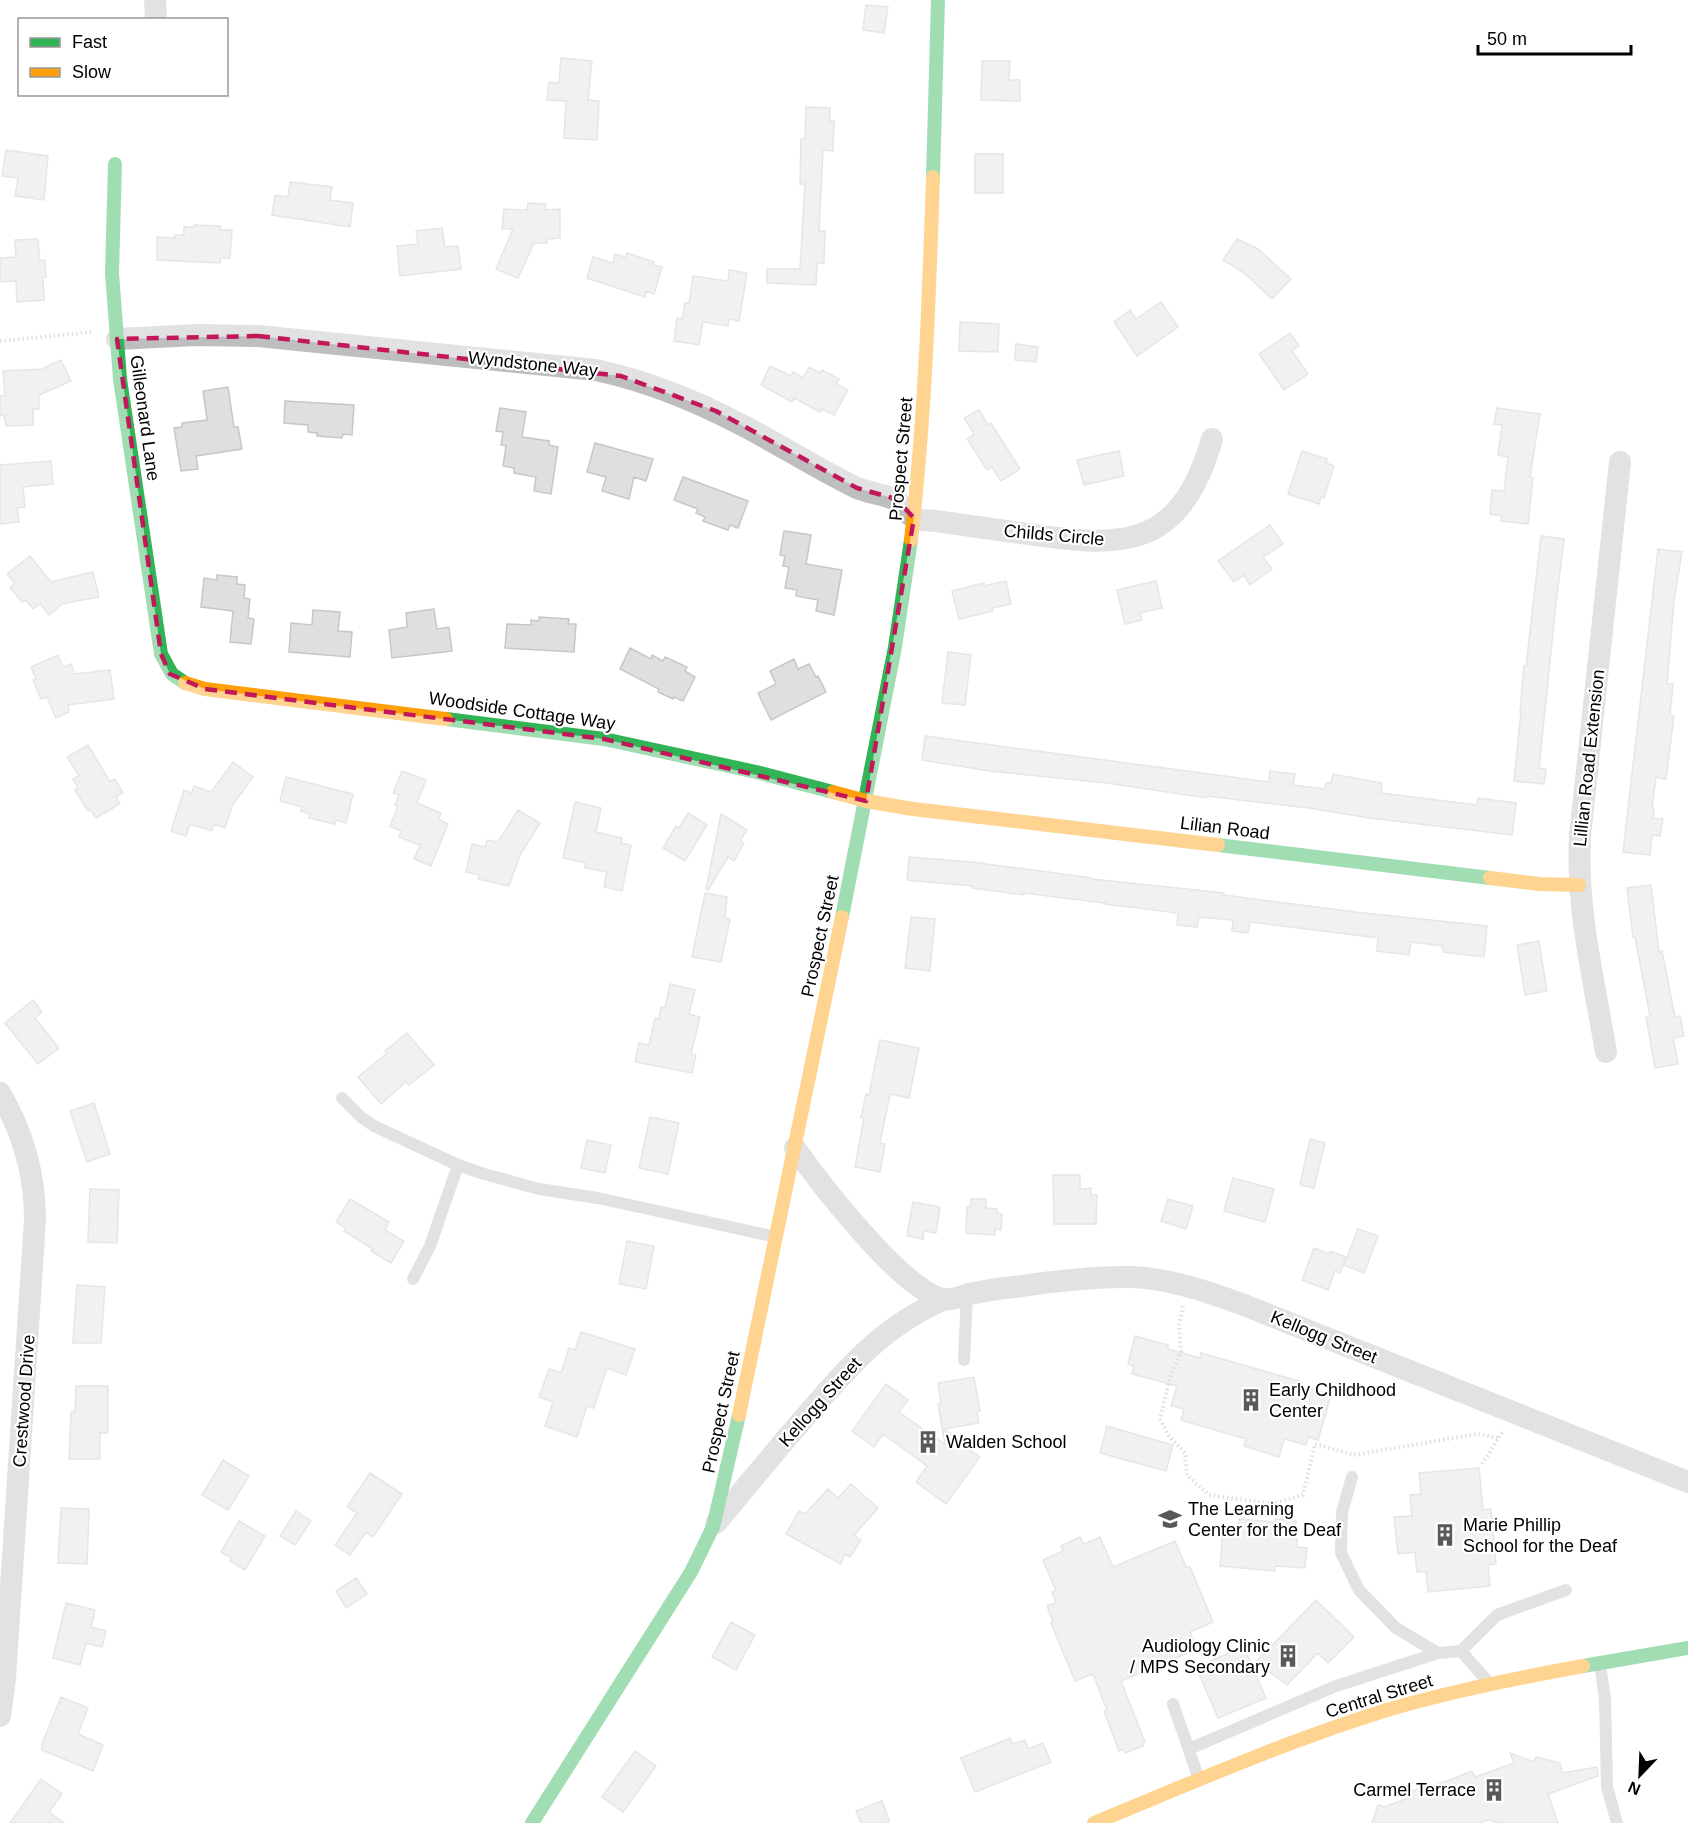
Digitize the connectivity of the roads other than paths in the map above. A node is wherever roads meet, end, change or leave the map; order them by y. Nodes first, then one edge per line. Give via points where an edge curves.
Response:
1 (938, 0) edge
2 (115, 164) dead end
3 (116, 334) junction
4 (1212, 438) dead end
5 (1620, 462) dead end
6 (914, 518) junction
7 (170, 674) joint
8 (866, 801) junction
9 (1579, 885) junction
10 (1606, 1052) dead end
11 (0, 1093) edge
12 (342, 1098) dead end
13 (795, 1148) junction
14 (458, 1165) junction
15 (777, 1237) junction
16 (413, 1279) dead end
17 (968, 1294) junction
18 (945, 1299) junction
19 (964, 1360) dead end
20 (1352, 1477) dead end
21 (1688, 1482) edge
22 (713, 1527) junction
23 (1566, 1590) dead end
24 (1688, 1648) edge
25 (1461, 1651) junction
26 (1438, 1653) junction
27 (1600, 1664) junction
28 (1489, 1684) junction
29 (1173, 1704) dead end
30 (0, 1716) edge
31 (1188, 1749) junction
32 (1200, 1780) junction
33 (1112, 1820) edge
34 (532, 1823) edge
35 (1094, 1823) edge
36 (1617, 1823) edge

1 - 6 street, Prospect Street via 927,354
2 - 3 street, Gilleonard Lane via 112,273
3 - 6 street, Wyndstone Way via 258,336 613,374 716,411 857,488 896,500
3 - 7 street, Gilleonard Lane via 161,654
4 - 6 street, Childs Circle via 1183,503 1160,526 1139,535 1090,541
5 - 9 street, Lillian Road Extension via 1580,836
6 - 8 street, Prospect Street
7 - 8 street, Woodside Cottage Way via 205,689 604,739
8 - 9 street, Lilian Road via 1527,882
8 - 13 street, Prospect Street
9 - 10 street, Lillian Road Extension
11 - 30 street, Crestwood Drive via 12,1113 27,1156 35,1198
12 - 14 lane via 374,1126
13 - 15 street, Prospect Street
13 - 18 street via 830,1196 878,1250 919,1287
14 - 15 lane via 512,1183
14 - 16 lane via 430,1246
15 - 22 street, Prospect Street
17 - 18 street, Kellogg Street
17 - 19 lane
17 - 21 street, Kellogg Street via 1107,1278 1142,1278 1186,1286 1244,1305
18 - 22 street, Kellogg Street via 907,1319 866,1350
20 - 26 lane via 1342,1512 1341,1553 1359,1590 1396,1628
22 - 34 street, Prospect Street via 678,1594
23 - 25 lane via 1497,1615
24 - 27 street, Central Street
25 - 26 lane
25 - 28 lane
26 - 31 lane via 1336,1686
27 - 28 street, Central Street
27 - 36 lane via 1605,1699 1607,1787
28 - 32 street, Central Street via 1340,1726
29 - 31 lane
31 - 32 lane
32 - 33 street, Central Street
33 - 35 street, Central Street

